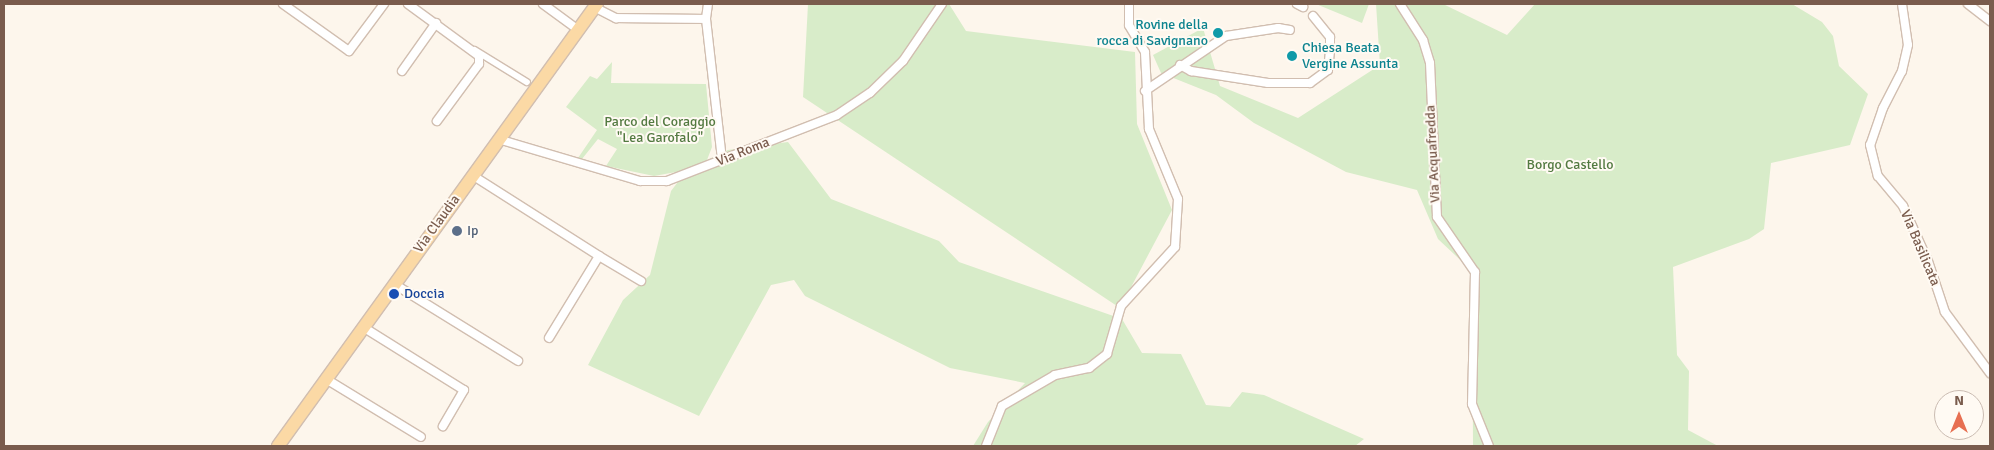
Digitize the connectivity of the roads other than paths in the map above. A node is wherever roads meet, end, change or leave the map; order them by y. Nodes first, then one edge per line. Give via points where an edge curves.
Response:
1 (283, 4) edge
2 (384, 4) edge
3 (408, 4) edge
4 (543, 4) edge
5 (708, 4) edge
6 (942, 4) edge
7 (1129, 4) edge
8 (1400, 4) edge
9 (1902, 4) edge
10 (1968, 4) edge
11 (595, 6) edge
12 (1313, 16) dead end
13 (706, 19) junction
14 (1990, 21) edge
15 (436, 23) junction
16 (578, 29) junction
17 (1290, 30) dead end
18 (471, 48) junction
19 (1180, 65) junction
20 (402, 71) dead end
21 (527, 82) dead end
22 (1145, 90) junction
23 (437, 121) dead end
24 (498, 139) junction
25 (722, 160) junction
26 (472, 176) junction
27 (599, 256) junction
28 (641, 281) dead end
29 (394, 284) junction
30 (363, 328) junction
31 (549, 338) dead end
32 (518, 361) dead end
33 (1990, 373) edge
34 (326, 379) junction
35 (443, 426) dead end
36 (421, 437) dead end
37 (278, 446) edge
38 (986, 446) edge
39 (1489, 446) edge

1 - 2 street via 349,52
3 - 15 street
4 - 16 street
5 - 13 street
6 - 25 street, Via Roma via 903,62 870,93 837,115
7 - 22 street via 1130,25 1145,52
8 - 39 street, Via Acquafredda via 1423,40 1430,63 1437,217 1475,272 1472,404
9 - 33 street, Via Basilicata via 1908,45 1902,71 1882,108 1870,146 1878,176 1903,206 1928,261 1945,312
10 - 14 street
11 - 13 street via 616,18
11 - 16 main road, Via Claudia
12 - 19 street via 1330,37 1330,50 1328,70 1310,83 1222,76
13 - 25 street
15 - 18 street
15 - 20 street
16 - 24 main road, Via Claudia
17 - 19 street via 1226,36
18 - 21 street
18 - 23 street via 480,56 480,64
19 - 22 street
22 - 38 street via 1148,129 1178,199 1175,247 1121,306 1107,354 1089,368 1055,375 1002,406
24 - 25 street, Via Roma via 640,181 667,182
24 - 26 main road, Via Claudia
26 - 27 street
26 - 29 main road, Via Claudia
27 - 28 street
27 - 31 street
29 - 30 main road, Via Claudia
29 - 32 street
30 - 34 main road, Via Claudia
30 - 35 street via 464,390
34 - 36 street
34 - 37 main road, Via Claudia

